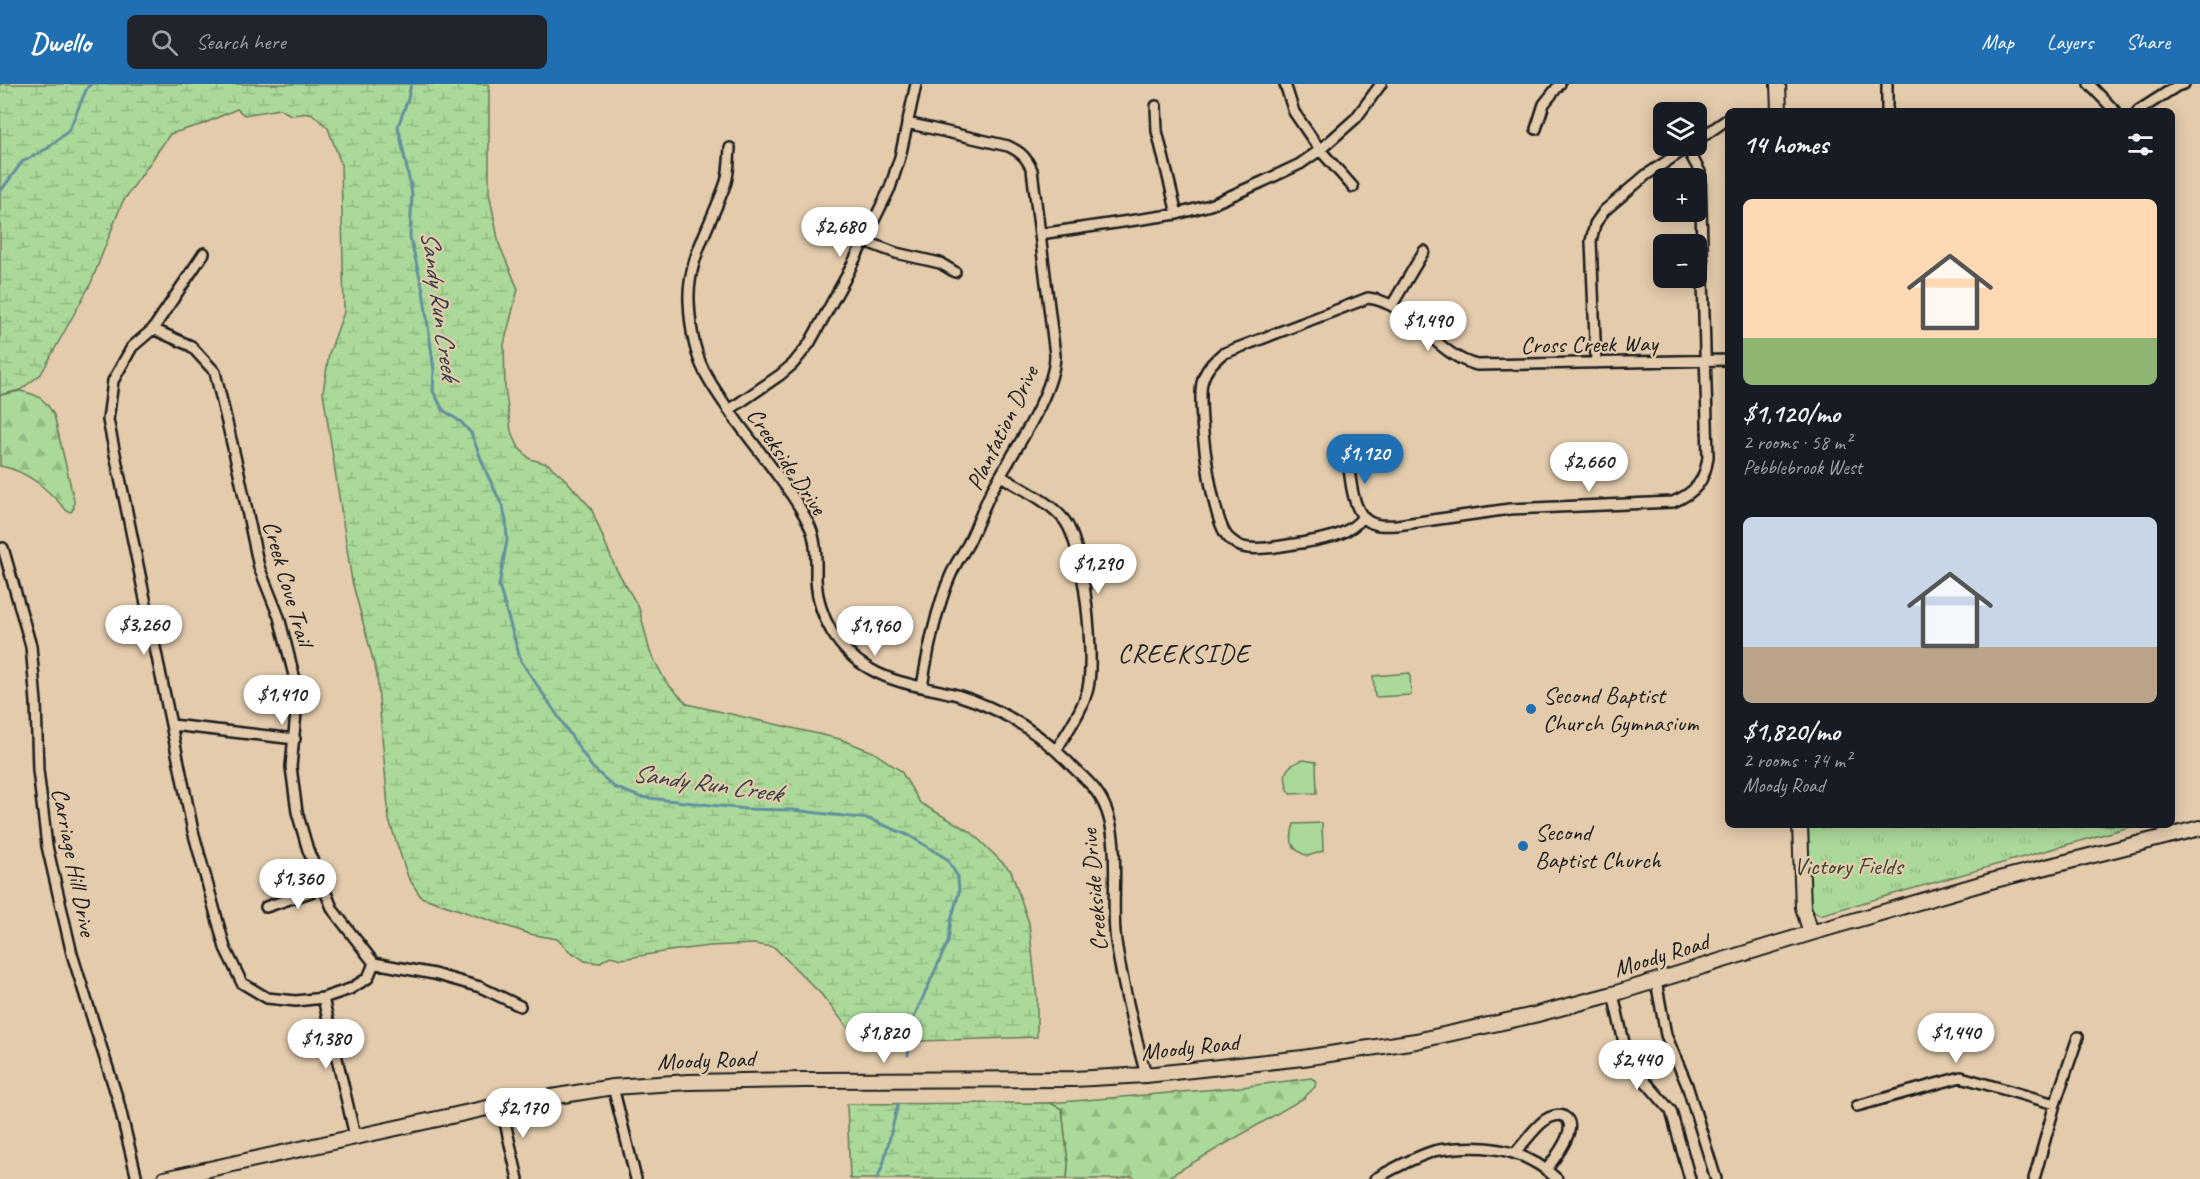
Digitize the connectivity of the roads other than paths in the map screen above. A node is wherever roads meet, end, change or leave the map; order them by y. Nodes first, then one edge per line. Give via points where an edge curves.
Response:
1 (916, 84) edge
2 (1285, 84) edge
3 (1381, 84) edge
4 (1560, 84) edge
5 (1778, 84) edge
6 (1887, 84) edge
7 (2089, 84) edge
8 (2184, 84) edge
9 (1156, 106) dead end
10 (1779, 108) edge
11 (1887, 108) edge
12 (2112, 108) edge
13 (2143, 108) edge
14 (1725, 121) edge
15 (907, 123) junction
16 (1536, 129) dead end
17 (1707, 133) edge
18 (729, 148) dead end
19 (1320, 150) junction
20 (1675, 156) edge
21 (1693, 156) edge
22 (1353, 187) dead end
23 (1177, 214) junction
24 (1040, 234) junction
25 (864, 241) junction
26 (1424, 251) dead end
27 (204, 253) dead end
28 (955, 272) dead end
29 (1392, 305) junction
30 (153, 329) junction
31 (1704, 360) junction
32 (1725, 360) edge
33 (1596, 363) junction
34 (729, 410) junction
35 (1348, 459) dead end
36 (1001, 476) junction
37 (1363, 517) junction
38 (3, 548) dead end
39 (922, 687) junction
40 (172, 725) junction
41 (295, 738) junction
42 (1057, 749) junction
43 (1800, 828) edge
44 (2200, 828) edge
45 (322, 888) junction
46 (266, 907) dead end
47 (1811, 933) junction
48 (374, 963) junction
49 (1656, 981) junction
50 (1613, 994) junction
51 (323, 998) junction
52 (520, 1006) dead end
53 (2078, 1037) dead end
54 (1146, 1075) junction
55 (613, 1087) junction
56 (2055, 1104) junction
57 (501, 1105) junction
58 (1857, 1106) dead end
59 (355, 1136) junction
60 (1516, 1152) junction
61 (1546, 1169) junction
62 (136, 1179) edge
63 (164, 1179) edge
64 (518, 1179) edge
65 (636, 1179) edge
66 (1375, 1179) edge
67 (1557, 1179) edge
68 (1690, 1179) edge
69 (1716, 1179) edge
70 (2034, 1179) edge

1 - 15 street
2 - 19 street via 1294,112
3 - 19 street via 1356,118
4 - 16 street via 1544,104
5 - 10 main road
6 - 11 street
7 - 12 street
8 - 13 street
9 - 23 street via 1157,131
14 - 17 street
15 - 24 street, Plantation Drive via 1020,152 1032,170
15 - 25 street via 890,188
18 - 34 street, Creekside Drive via 727,179 696,258 689,300 694,339 706,376
19 - 22 street
19 - 23 street via 1262,182 1210,205
20 - 33 street via 1646,175 1604,211 1595,224 1591,251
21 - 31 street via 1700,172
23 - 24 street
24 - 36 street, Plantation Drive via 1055,366 1036,412
25 - 28 street via 940,263
25 - 34 street via 809,344 780,375
26 - 29 street
27 - 30 street
29 - 33 street, Cross Creek Way via 1465,362
29 - 37 street, Cross Creek Way via 1377,299 1357,301 1222,354 1208,367 1201,387 1208,475 1215,509 1227,537 1246,548 1266,547 1332,537
30 - 40 street via 132,347 113,381 108,420
30 - 41 street, Creek Cove Trail via 191,346 215,372 259,567 279,617 298,691
31 - 32 street, Cross Creek Way
31 - 33 street, Cross Creek Way
31 - 37 street via 1706,470 1703,480 1687,497 1658,504 1510,509 1396,525 1379,525
34 - 39 street, Creekside Drive via 794,497 811,530 819,602 834,636 868,669 891,680
35 - 37 street via 1353,495
36 - 39 street, Plantation Drive via 949,582
36 - 42 street via 1060,514 1078,551 1091,671 1080,710
38 - 62 street, Carriage Hill Drive via 31,646 47,846 72,954 118,1100
39 - 42 street, Creekside Drive via 992,707
40 - 41 street
40 - 51 street via 193,831 225,948 242,983 267,998
41 - 45 street, Creek Cove Trail via 291,767 297,812
42 - 54 street, Creekside Drive via 1096,791 1112,834 1115,939 1129,1015
43 - 47 main road via 1803,907
44 - 47 main road, Moody Road via 2068,860
45 - 46 street
45 - 48 street, Creek Cove Trail via 333,910
47 - 49 main road, Moody Road
48 - 51 street via 368,978
48 - 52 street via 457,980
49 - 50 main road, Moody Road
49 - 69 street via 1666,1035 1687,1084
50 - 54 main road, Moody Road via 1416,1041
50 - 68 street via 1625,1047 1638,1073 1671,1111
51 - 59 street
53 - 56 street
54 - 55 main road, Moody Road via 771,1080
55 - 57 main road, Moody Road
55 - 65 street
56 - 58 street via 1961,1077
56 - 70 street
57 - 59 main road, Moody Road
57 - 64 street
59 - 63 main road, Moody Road
60 - 61 street
60 - 61 street via 1545,1119 1565,1117 1570,1130
60 - 66 street via 1494,1148 1437,1150
61 - 67 street

